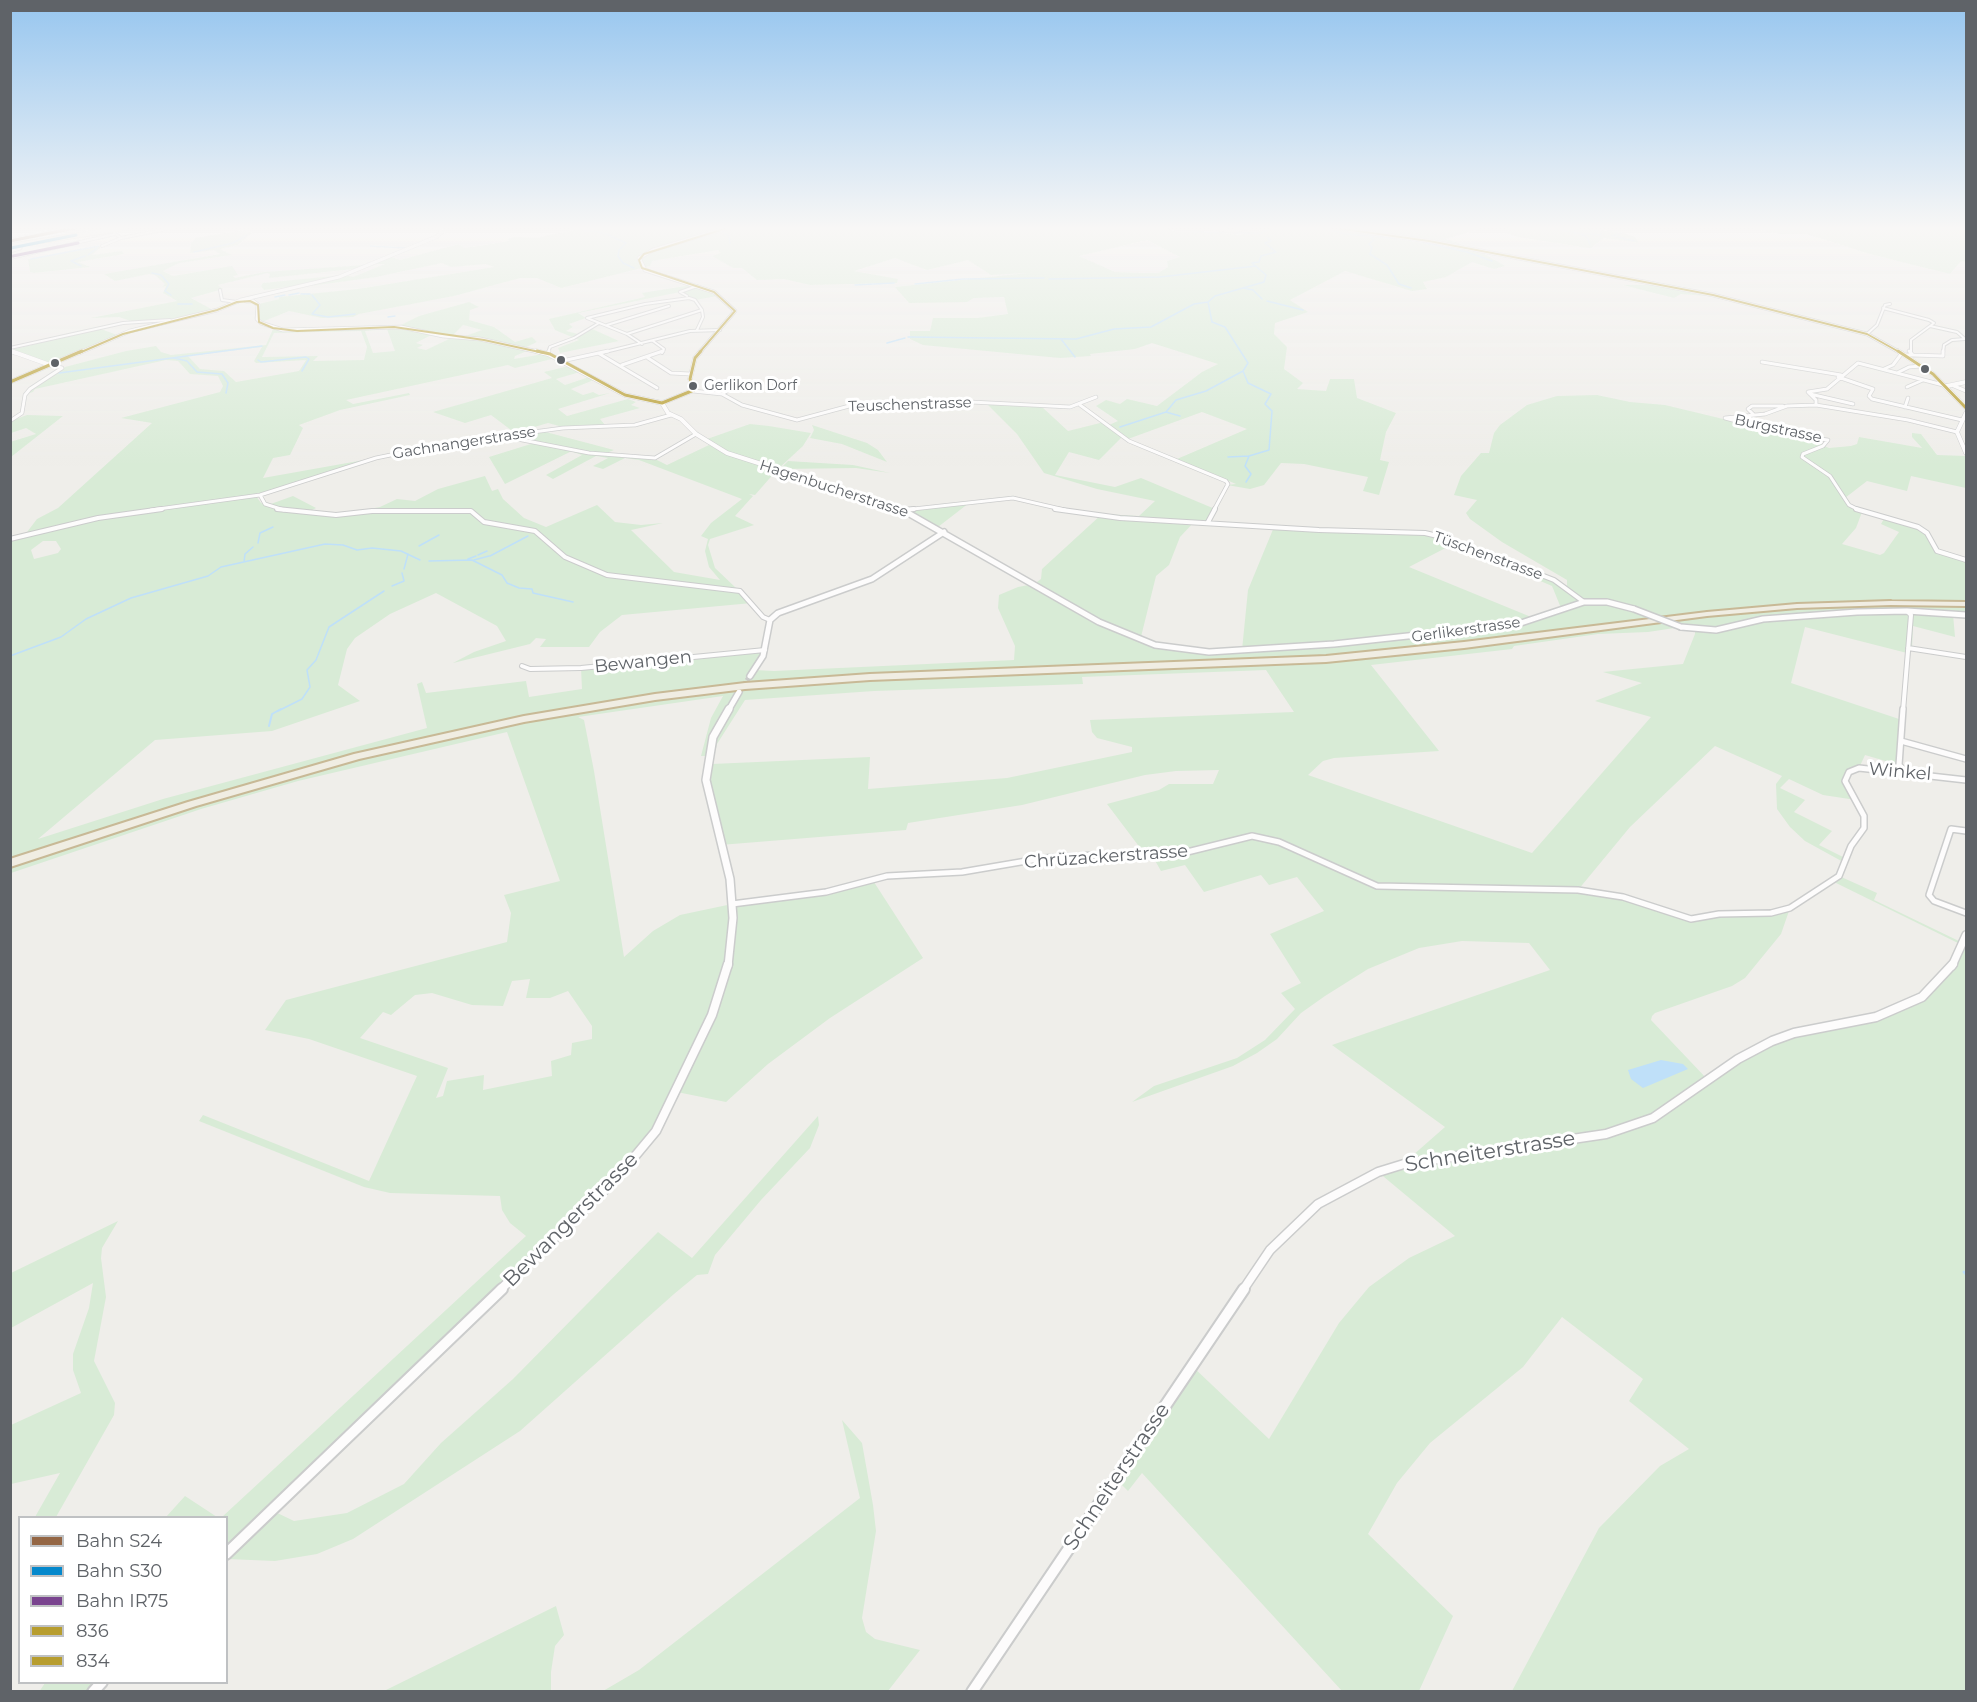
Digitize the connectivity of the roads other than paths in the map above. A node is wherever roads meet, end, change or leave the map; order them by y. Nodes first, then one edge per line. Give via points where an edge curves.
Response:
1 (223, 307) edge
2 (259, 307) edge
3 (631, 307) edge
4 (665, 307) edge
5 (733, 307) edge
6 (1763, 307) edge
7 (1884, 308) joint
8 (702, 310) joint
9 (170, 320) junction
10 (599, 323) junction
11 (606, 326) junction
12 (1930, 326) junction
13 (697, 330) junction
14 (720, 330) junction
15 (627, 334) junction
16 (1867, 334) junction
17 (1966, 339) edge
18 (653, 342) junction
19 (642, 344) junction
20 (10, 349) edge
21 (598, 353) junction
22 (548, 354) junction
23 (1904, 354) junction
24 (1914, 356) junction
25 (648, 357) junction
26 (562, 360) junction
27 (1762, 362) dead end
28 (50, 365) junction
29 (622, 365) junction
30 (1921, 366) junction
31 (1884, 369) junction
32 (1897, 372) junction
33 (690, 374) junction
34 (1840, 376) junction
35 (1923, 380) junction
36 (10, 382) edge
37 (1966, 382) edge
38 (1947, 386) junction
39 (1954, 386) junction
40 (751, 387) dead end
41 (1907, 387) dead end
42 (657, 388) dead end
43 (693, 391) junction
44 (1966, 391) edge
45 (722, 394) junction
46 (1810, 394) junction
47 (1096, 397) dead end
48 (1908, 398) dead end
49 (662, 403) junction
50 (1853, 404) dead end
51 (1080, 405) junction
52 (1816, 405) junction
53 (1787, 406) junction
54 (1905, 407) junction
55 (1966, 410) edge
56 (1753, 414) junction
57 (671, 416) junction
58 (1962, 420) junction
59 (10, 421) edge
60 (1957, 432) junction
61 (696, 434) junction
62 (504, 436) junction
63 (1966, 453) edge
64 (260, 495) junction
65 (904, 510) junction
66 (1208, 522) junction
67 (944, 532) junction
68 (10, 538) edge
69 (1966, 560) edge
70 (1584, 602) junction
71 (1966, 602) edge
72 (1907, 611) junction
73 (1966, 615) edge
74 (770, 620) junction
75 (1138, 640) joint
76 (1908, 648) junction
77 (765, 650) junction
78 (1966, 657) edge
79 (522, 666) dead end
80 (750, 676) tunnel mouth
81 (739, 692) tunnel mouth
82 (1901, 741) junction
83 (1966, 759) edge
84 (1905, 772) junction
85 (1966, 780) edge
86 (1966, 831) edge
87 (10, 857) edge
88 (10, 863) edge
89 (732, 904) junction
90 (1790, 908) joint
91 (1966, 913) edge
92 (1966, 936) edge
93 (228, 1552) edge
94 (972, 1692) edge

1 - 9 street
2 - 22 street via 259,322 283,330 400,327
3 - 10 street via 587,318
4 - 11 street
5 - 14 street via 734,314
6 - 16 street
7 - 12 street via 1929,320 1934,323
7 - 16 street via 1877,325
8 - 13 street
8 - 15 street
9 - 20 street via 123,323
9 - 28 street via 123,334
10 - 11 street
10 - 22 street via 550,347
11 - 15 street
12 - 17 street
12 - 24 street via 1911,340 1909,351
13 - 14 street
13 - 18 street
14 - 33 street via 697,355
15 - 19 street
16 - 23 street
17 - 24 street via 1944,345 1943,356
18 - 19 street
18 - 25 street via 664,351
19 - 21 street
20 - 28 street
21 - 26 street
21 - 29 street
22 - 26 street
23 - 24 street
23 - 30 street
23 - 31 street
25 - 29 street
25 - 33 street via 674,374
26 - 49 street via 629,397
27 - 34 street
28 - 36 street
28 - 59 street via 62,368 30,389 22,413
29 - 42 street
30 - 32 street
30 - 38 street
31 - 32 street
31 - 34 street via 1858,363
32 - 35 street
33 - 43 street
34 - 46 street via 1827,389 1809,391
34 - 54 street via 1873,389 1870,398
35 - 38 street
35 - 41 street
37 - 39 street
38 - 39 street
38 - 55 street
39 - 44 street
40 - 45 street via 735,386
43 - 45 street, Teuschenstrasse
43 - 49 street
45 - 51 street, Teuschenstrasse via 734,402 797,420 853,405 951,400 1023,406
46 - 50 street
46 - 52 street
47 - 51 street, Teuschenstrasse
48 - 54 street
49 - 57 street, Hagenbucherstrasse
51 - 66 street via 1129,441 1226,481 1228,484
52 - 53 street, Burgstrasse
52 - 60 street, Burgstrasse via 1900,418
53 - 56 street, Burgstrasse
53 - 56 street via 1752,406 1748,409
54 - 58 street
55 - 58 street
56 - 69 street, Burgstrasse via 1725,418 1788,435 1828,440 1802,457 1830,476 1849,505 1918,527 1927,532 1937,551
57 - 61 street, Hagenbucherstrasse via 681,419
57 - 62 street, Gachnangerstrasse via 635,425 563,428
58 - 60 street
60 - 63 street
61 - 62 street via 655,458 589,453
61 - 65 street, Hagenbucherstrasse via 737,457
62 - 64 street, Gachnangerstrasse via 376,458
64 - 68 street, Gachnangerstrasse via 98,518
64 - 74 street via 269,507 336,515 471,511 484,522 535,531 565,557 608,575 740,591
65 - 66 street, Tüschenstrasse via 1013,498 1102,517
65 - 67 street, Hagenbucherstrasse
66 - 70 street, Tüschenstrasse via 1425,533 1554,580
67 - 74 street via 890,570 789,608
67 - 75 street, Hagenbucherstrasse via 1099,622
70 - 72 street, Gerlikerstrasse, bridge via 1607,602 1681,627 1716,630 1763,619
70 - 75 street, Gerlikerstrasse via 1518,624 1388,639 1209,652
71 - 87 highway via 1872,599 1779,603 1332,654 881,672 678,689 528,713 382,745 221,789
71 - 88 highway via 1772,608 1326,659 880,677 686,693 524,719 368,754 211,798
72 - 73 street, Gerlikerstrasse
72 - 76 street via 1911,615
74 - 77 street
76 - 78 street
76 - 82 street
77 - 79 street, Bewangen via 614,666
77 - 80 street
81 - 89 street, Bewangerstrasse via 713,736 706,780 730,879
82 - 83 street
82 - 84 street via 1899,765
84 - 85 street, Winkel
84 - 90 street, Winkel via 1859,768 1846,775 1845,781 1864,816 1864,828 1851,846 1839,876
86 - 91 street via 1951,829 1929,895 1934,901
89 - 90 street, Chrüzackerstrasse via 826,892 887,876 962,872 1044,858 1179,854 1252,836 1279,842 1377,886 1570,889 1623,897 1691,919
89 - 93 street, Bewangerstrasse via 728,964 712,1015 677,1092 638,1155
92 - 94 street, Schneiterstrasse via 1952,967 1923,997 1876,1017 1772,1041 1738,1059 1653,1118 1606,1134 1404,1164 1378,1172 1318,1204 1269,1250

